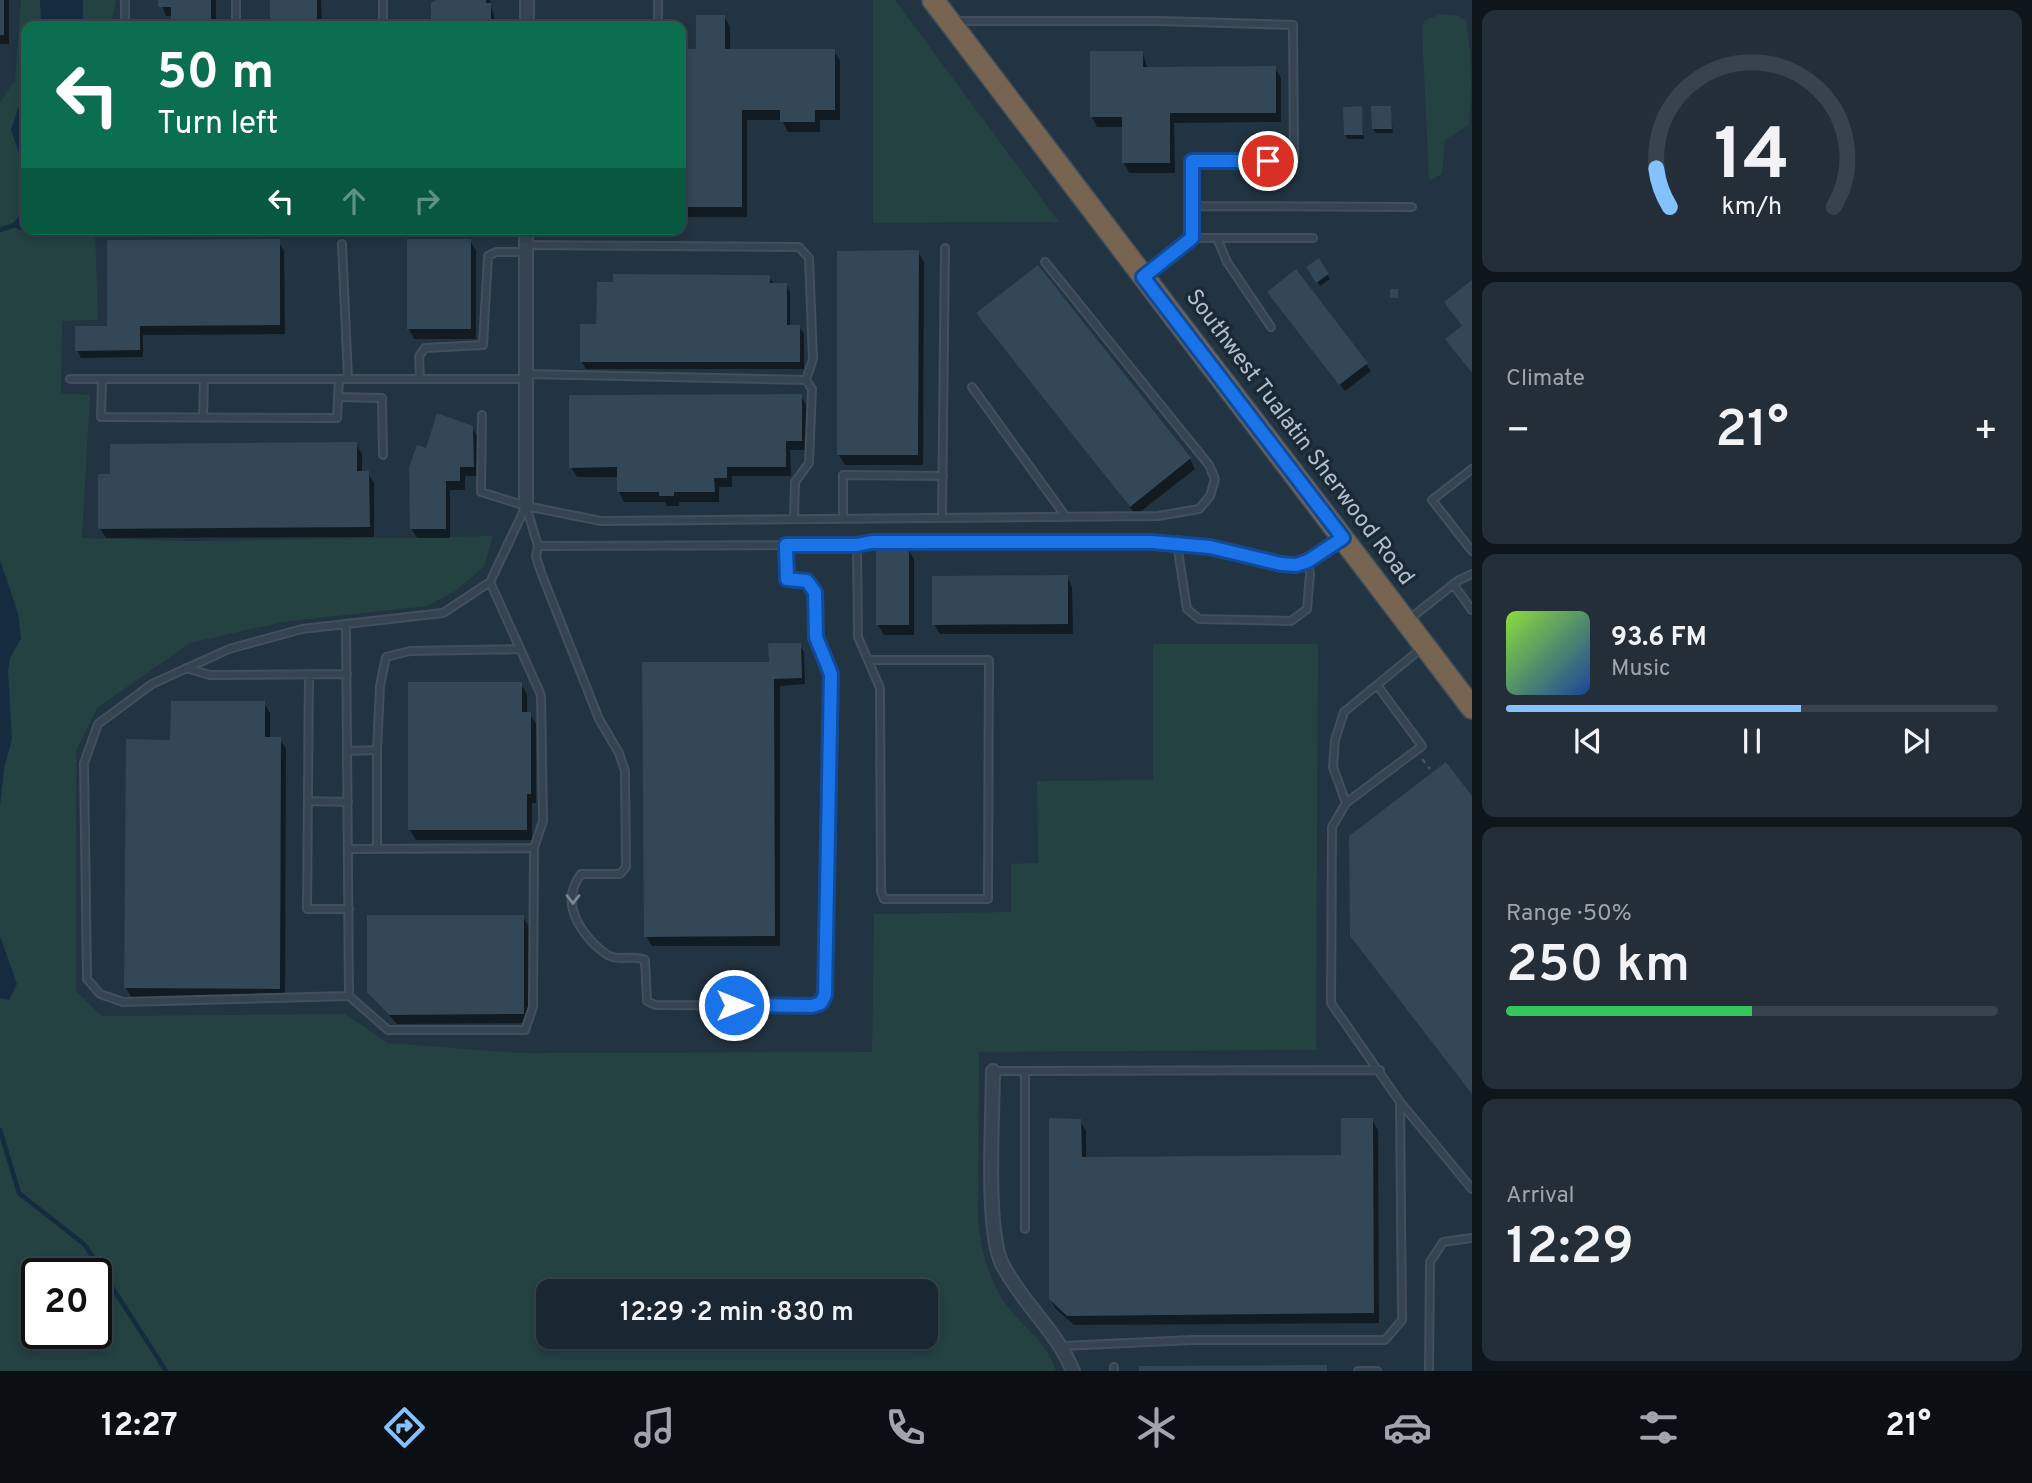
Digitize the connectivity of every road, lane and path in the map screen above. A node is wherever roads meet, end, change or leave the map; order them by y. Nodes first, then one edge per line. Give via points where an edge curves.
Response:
1 (125, 0) edge
2 (236, 0) edge
3 (383, 0) edge
4 (527, 0) edge
5 (658, 0) edge
6 (933, 0) edge
7 (125, 21) edge
8 (236, 21) edge
9 (383, 21) edge
10 (527, 21) edge
11 (658, 21) edge
12 (948, 22) junction
13 (1192, 206) junction
14 (1412, 207) dead end
15 (526, 235) edge
16 (1313, 237) dead end
17 (1192, 238) junction
18 (1217, 238) junction
19 (342, 244) dead end
20 (526, 248) junction
21 (944, 248) dead end
22 (1045, 262) dead end
23 (1143, 277) junction
24 (1271, 327) dead end
25 (526, 376) junction
26 (70, 379) dead end
27 (102, 379) junction
28 (204, 379) junction
29 (339, 379) junction
30 (348, 379) junction
31 (420, 379) junction
32 (806, 380) junction
33 (972, 387) dead end
34 (338, 397) junction
35 (482, 415) dead end
36 (203, 416) junction
37 (383, 455) dead end
38 (1472, 469) edge
39 (943, 476) junction
40 (526, 506) junction
41 (1066, 517) junction
42 (942, 518) junction
43 (794, 519) junction
44 (843, 519) junction
45 (1343, 538) junction
46 (1177, 544) junction
47 (786, 545) junction
48 (857, 545) junction
49 (538, 546) junction
50 (1472, 551) edge
51 (1308, 561) junction
52 (1472, 574) edge
53 (490, 582) junction
54 (1453, 584) junction
55 (1472, 610) edge
56 (1406, 621) junction
57 (346, 625) junction
58 (1425, 646) junction
59 (520, 649) junction
60 (868, 660) junction
61 (186, 668) junction
62 (309, 674) junction
63 (347, 674) junction
64 (1377, 685) junction
65 (1472, 708) edge
66 (377, 750) junction
67 (347, 751) junction
68 (1416, 751) junction
69 (1430, 769) dead end
70 (308, 801) junction
71 (348, 802) junction
72 (1346, 803) junction
73 (534, 848) junction
74 (348, 849) junction
75 (377, 849) junction
76 (349, 909) junction
77 (349, 996) junction
78 (1380, 1070) junction
79 (993, 1071) joint
80 (1025, 1071) junction
81 (1400, 1102) junction
82 (1472, 1189) edge
83 (1025, 1229) dead end
84 (1472, 1238) edge
85 (1063, 1346) junction
86 (1073, 1371) edge
87 (1358, 1371) edge
88 (1377, 1371) edge
89 (1429, 1371) edge

1 - 7 lane
2 - 8 lane
3 - 9 lane
4 - 10 street
5 - 11 lane
6 - 12 highway, Southwest Tualatin Sherwood Road
12 - 13 lane via 1293,25 1294,161 1192,161
12 - 23 highway, Southwest Tualatin Sherwood Road
13 - 14 lane
13 - 17 lane
15 - 20 street
16 - 18 lane
17 - 18 lane
17 - 23 lane
18 - 24 lane via 1227,262
19 - 30 lane
20 - 25 street
20 - 31 lane via 488,256 484,342 479,347 425,348 419,356
20 - 32 lane via 799,247 809,258 813,359
21 - 39 lane
22 - 41 lane via 1209,465 1215,479 1210,496 1199,509 1158,516
23 - 45 highway, Southwest Tualatin Sherwood Road
25 - 31 lane
25 - 32 lane
25 - 40 street
26 - 27 lane
27 - 28 lane
27 - 36 lane via 101,417
28 - 29 lane
28 - 36 lane
29 - 30 lane
29 - 34 lane
30 - 31 lane
32 - 43 lane via 811,389 809,463 795,482
33 - 41 lane
34 - 36 lane via 337,418
34 - 37 lane via 382,398
35 - 40 lane via 481,492
38 - 50 lane via 1433,500
39 - 42 lane
39 - 44 lane via 843,475
40 - 43 lane via 601,521
40 - 49 lane
40 - 53 lane
41 - 42 lane
42 - 44 lane
43 - 44 lane
45 - 51 lane
45 - 56 highway, Southwest Tualatin Sherwood Road
46 - 48 lane
46 - 51 lane via 1281,564
46 - 51 lane via 1187,609 1199,619 1291,621 1307,609
47 - 48 lane
47 - 49 lane
49 -> 47 lane via 542,575 599,719 625,771 626,867 620,874 581,874 572,887 578,926 612,957 645,960 647,1001 656,1005 812,1006 821,1003 825,995 831,674 816,637 815,592 807,581 787,579
48 - 60 lane via 858,637
52 - 54 lane
53 - 57 lane via 443,613
53 - 59 lane
54 - 55 lane
54 - 56 lane
56 - 58 highway, Southwest Tualatin Sherwood Road
57 - 61 lane via 302,629 253,642
57 - 63 lane
58 - 64 lane
58 - 65 highway, Southwest Tualatin Sherwood Road
59 - 66 lane via 410,651 386,657
59 - 73 lane via 541,695 542,821
60 - 60 lane via 880,688 884,899 988,899 989,660
61 - 62 lane via 210,675
61 - 77 lane via 152,684 98,724 85,763 87,979 100,994 123,1002
62 - 63 lane
62 - 70 lane
63 - 67 lane
64 - 68 lane via 1422,746
64 - 72 lane via 1344,712 1335,740 1333,767
66 - 67 lane
66 - 75 lane
67 - 71 lane
68 - 69 path
68 - 72 lane
70 - 71 lane
70 - 76 lane via 307,909
71 - 74 lane
72 - 78 lane via 1332,827 1331,1003
73 - 75 lane
73 - 77 lane via 533,1007 525,1030 388,1030
74 - 75 lane
74 - 76 lane
76 - 77 lane
78 - 80 lane
78 - 81 lane
79 - 80 lane
79 - 85 street via 994,1232 999,1252 1021,1294
80 - 83 lane
81 - 82 lane
81 - 85 lane via 1402,1320 1385,1340 1192,1340
84 - 89 lane via 1443,1242 1430,1262
85 - 86 street
87 - 88 lane

